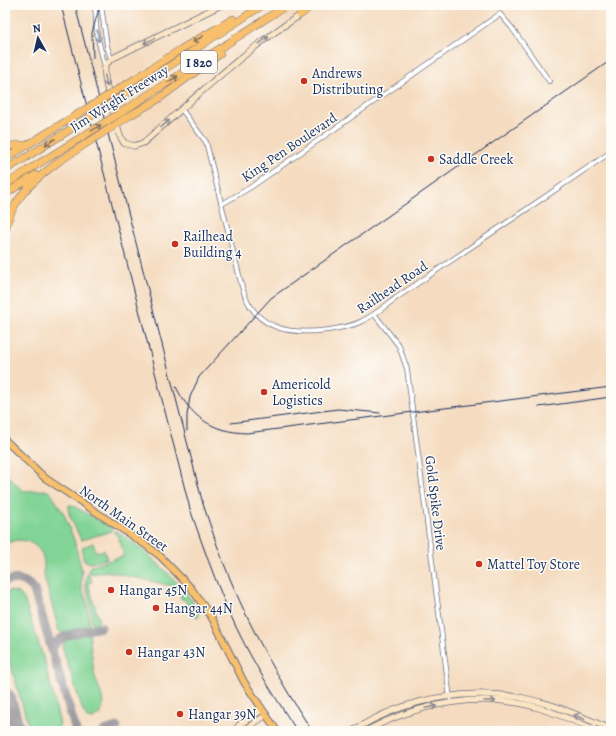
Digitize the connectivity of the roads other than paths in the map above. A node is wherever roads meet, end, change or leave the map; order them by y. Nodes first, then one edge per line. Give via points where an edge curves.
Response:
1 (221, 5) edge
2 (287, 5) edge
3 (312, 5) edge
4 (316, 5) edge
5 (102, 6) edge
6 (95, 7) edge
7 (260, 7) edge
8 (300, 15) junction
9 (270, 16) junction
10 (111, 59) junction
11 (105, 67) junction
12 (549, 81) dead end
13 (182, 110) junction
14 (28, 145) junction
15 (5, 146) edge
16 (611, 152) edge
17 (5, 160) edge
18 (5, 170) edge
19 (5, 185) edge
20 (25, 185) junction
21 (5, 194) edge
22 (222, 204) junction
23 (5, 231) edge
24 (375, 315) junction
25 (5, 439) edge
26 (451, 699) junction
27 (264, 713) junction
28 (563, 714) junction
29 (611, 729) edge
30 (235, 731) edge
31 (243, 731) edge
32 (277, 731) edge
33 (353, 731) edge
34 (366, 731) edge
35 (599, 731) edge

1 -> 10 main road
2 - 9 highway, Jim Wright Freeway / I 820
3 - 8 highway
4 - 8 main road
5 - 6 street
5 - 10 street
6 -> 11 street via 97,35
7 -> 14 highway, bridge via 213,30
7 -> 18 highway, Jim Wright Freeway / I 820, bridge
13 -> 8 main road via 232,66
19 -> 9 highway, Jim Wright Freeway / I 820, bridge
9 - 20 highway, bridge via 174,88
10 - 11 main road
11 -> 13 main road via 107,85 124,143 134,146 143,143
12 - 22 street, King Pen Boulevard via 500,14
13 - 22 street, Railhead Road via 206,142
14 - 15 highway
14 - 17 highway
16 - 24 street, Railhead Road via 396,298
20 - 21 highway
20 - 23 highway via 13,206
22 - 24 street, Railhead Road via 243,292 256,314 266,322 274,327 300,333 347,327
24 - 26 street, Gold Spike Drive via 399,346 407,369
25 - 27 main road, North Main Street via 45,478 147,546 185,580 212,618 244,682
26 - 28 main road via 489,695 515,697 541,702
26 - 33 main road via 425,701 404,707
34 -> 26 main road via 403,713
27 - 30 main road via 239,725
27 - 31 main road
27 - 32 main road, North Main Street
29 -> 28 main road
28 - 35 main road

